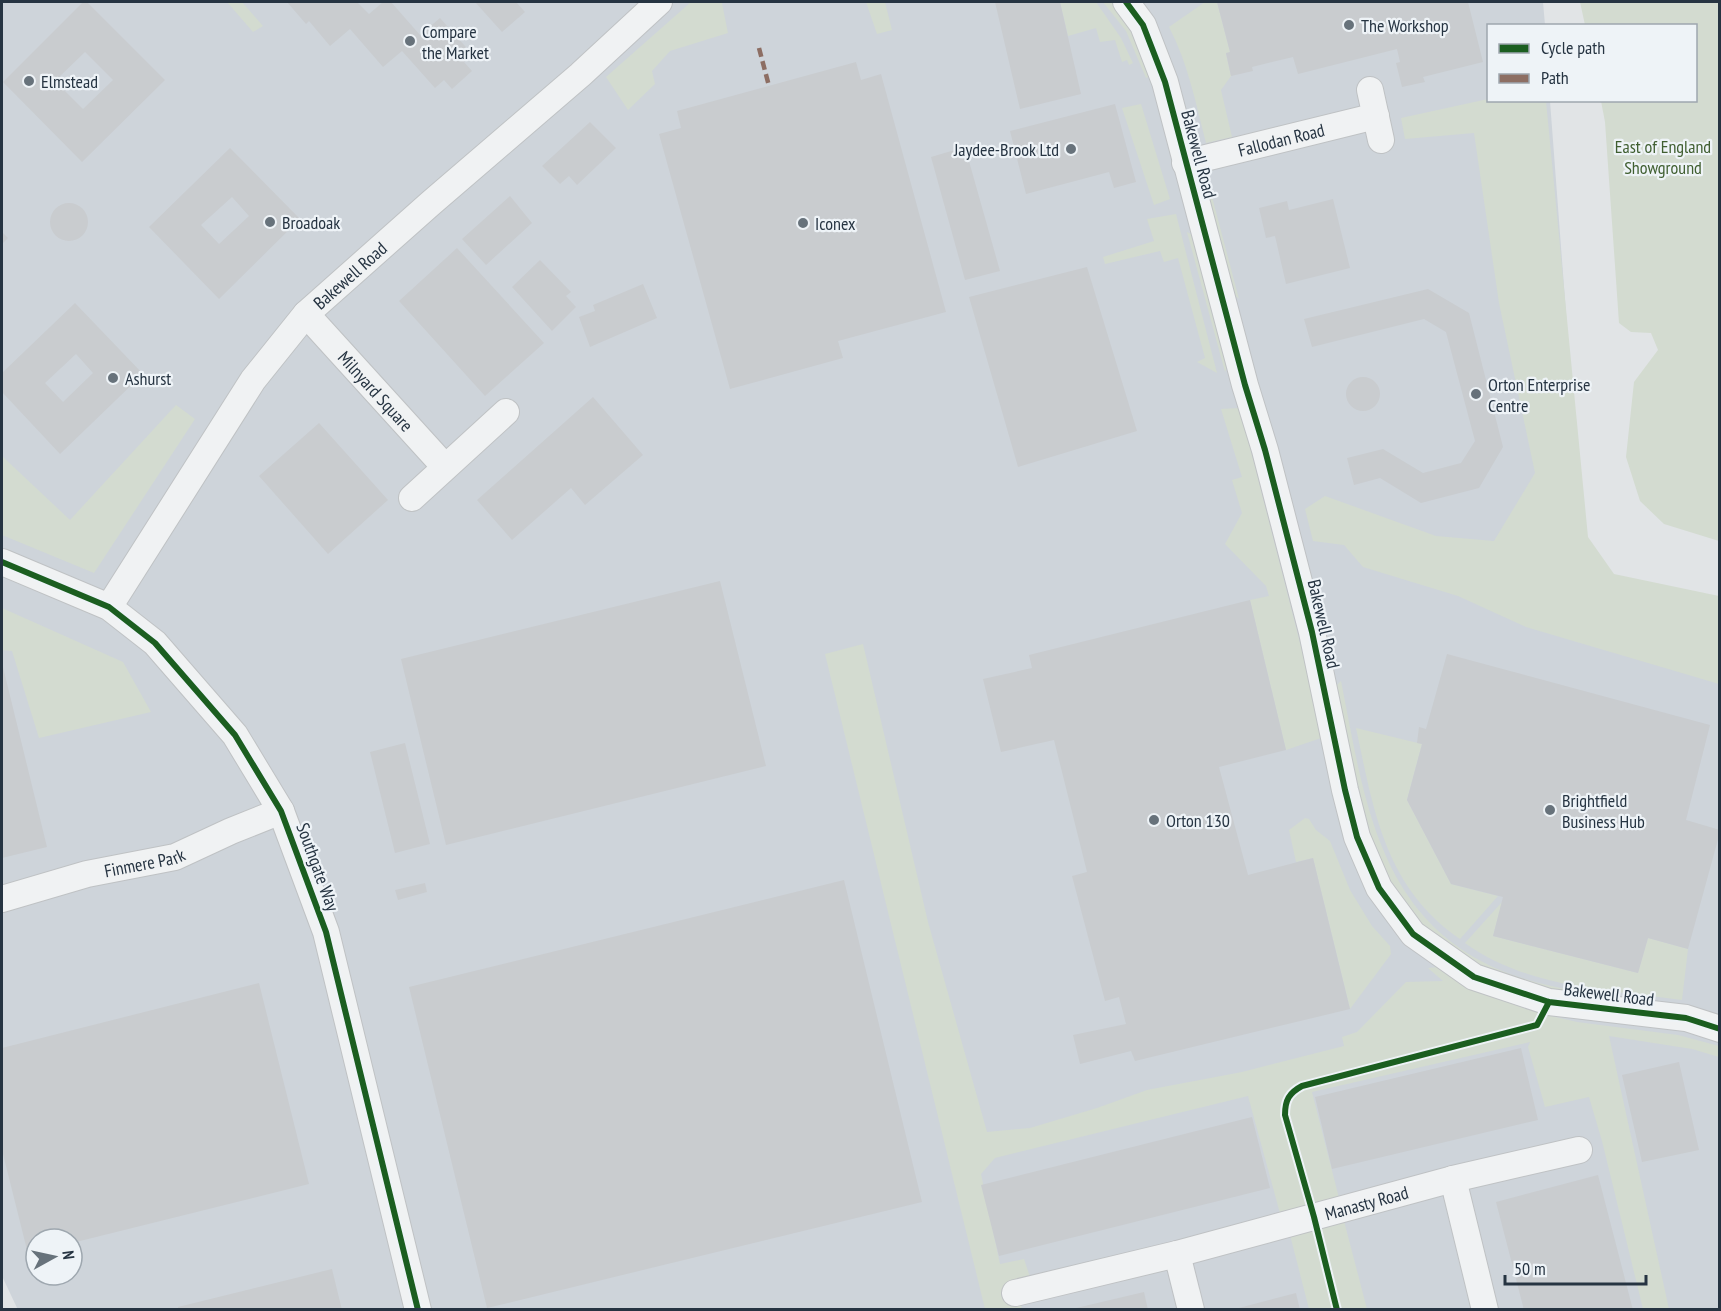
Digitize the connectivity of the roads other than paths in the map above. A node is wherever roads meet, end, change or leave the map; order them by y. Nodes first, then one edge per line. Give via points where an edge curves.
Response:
1 (658, 2) edge
2 (1126, 2) edge
3 (1370, 90) dead end
4 (1185, 163) junction
5 (306, 314) junction
6 (506, 411) dead end
7 (445, 467) junction
8 (412, 498) dead end
9 (2, 562) edge
10 (110, 607) junction
11 (281, 811) junction
12 (2, 899) edge
13 (1719, 1029) edge
14 (1579, 1150) dead end
15 (1453, 1179) junction
16 (1177, 1254) junction
17 (1015, 1293) dead end
18 (418, 1310) edge
19 (1191, 1310) edge
20 (1485, 1310) edge

1 - 5 street, Bakewell Road
2 - 4 street, Bakewell Road via 1143,25 1165,82
3 - 4 street, Fallodan Road via 1378,128
4 - 13 street, Bakewell Road via 1309,621 1357,837 1379,888 1413,934 1474,977 1549,1002 1686,1018
5 - 7 street, Milnyard Square
5 - 10 street, Bakewell Road via 254,380
6 - 7 street
7 - 8 street
9 - 10 street, Southgate Way
10 - 11 street, Southgate Way via 155,644 235,735
11 - 12 street, Finmere Park via 176,857 87,874
11 - 18 street, Southgate Way via 326,932
14 - 15 street, Manasty Road
15 - 16 street, Manasty Road
15 - 20 street
16 - 17 street, Manasty Road
16 - 19 street

